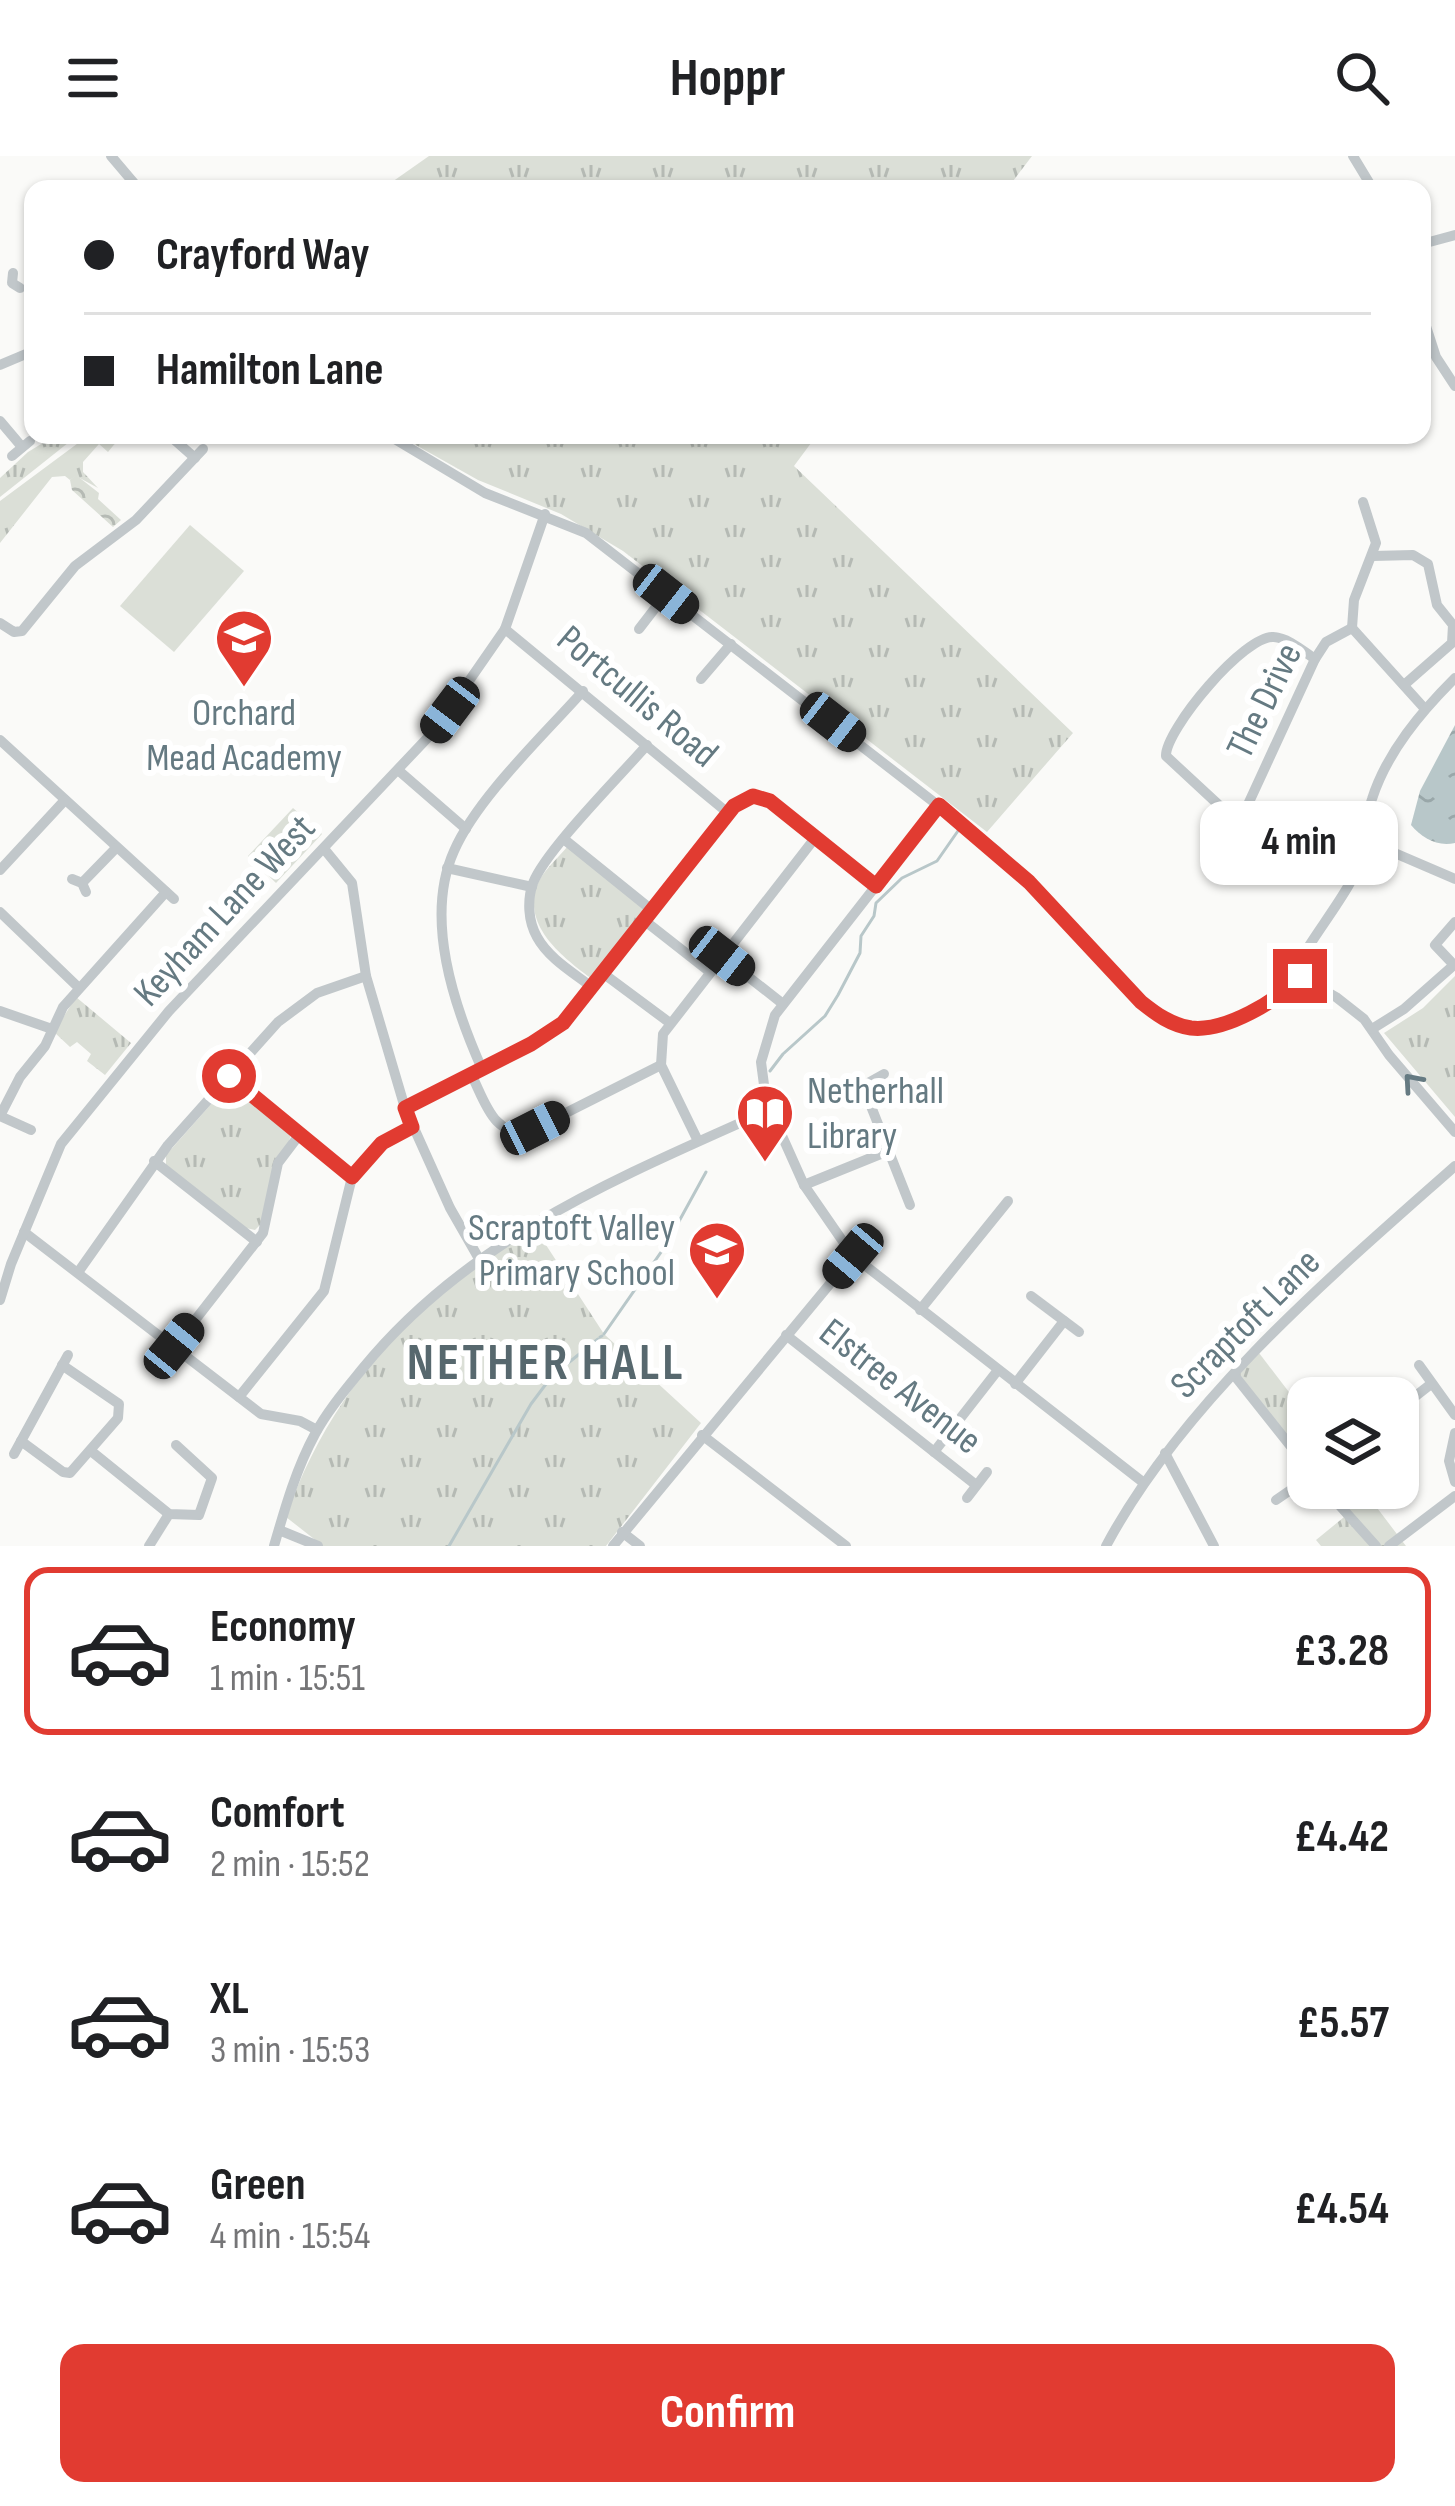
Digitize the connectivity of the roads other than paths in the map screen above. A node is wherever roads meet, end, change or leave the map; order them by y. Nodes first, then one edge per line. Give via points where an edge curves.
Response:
1 (111, 156) edge
2 (132, 180) edge
3 (15, 281) dead end
4 (0, 290) edge
5 (1431, 342) edge
6 (1455, 386) edge
7 (0, 421) edge
8 (184, 444) edge
9 (403, 444) edge
10 (22, 448) dead end
11 (1363, 502) dead end
12 (545, 514) junction
13 (1373, 556) junction
14 (666, 594) junction
15 (0, 623) edge
16 (505, 628) junction
17 (1352, 628) junction
18 (639, 629) dead end
19 (730, 644) junction
20 (1315, 659) junction
21 (1455, 678) edge
22 (701, 680) dead end
23 (1404, 685) junction
24 (583, 691) junction
25 (1425, 709) junction
26 (0, 740) edge
27 (646, 745) junction
28 (398, 770) junction
29 (65, 800) junction
30 (939, 805) junction
31 (728, 813) junction
32 (1244, 813) junction
33 (1340, 818) dead end
34 (466, 829) junction
35 (815, 838) junction
36 (565, 840) junction
37 (1369, 842) junction
38 (116, 848) junction
39 (325, 850) junction
40 (447, 868) junction
41 (0, 870) edge
42 (1455, 879) edge
43 (80, 885) dead end
44 (876, 886) junction
45 (532, 887) junction
46 (0, 912) edge
47 (649, 916) junction
48 (1455, 922) edge
49 (722, 956) junction
50 (1455, 964) edge
51 (710, 972) junction
52 (604, 974) junction
53 (366, 976) junction
54 (1300, 976) junction
55 (78, 987) junction
56 (593, 988) junction
57 (783, 1004) junction
58 (0, 1011) edge
59 (670, 1023) junction
60 (52, 1029) junction
61 (1372, 1029) junction
62 (661, 1065) junction
63 (477, 1072) junction
64 (884, 1073) dead end
65 (229, 1076) junction
66 (862, 1086) junction
67 (850, 1093) dead end
68 (405, 1108) junction
69 (769, 1110) junction
70 (0, 1116) edge
71 (412, 1127) junction
72 (22, 1132) dead end
73 (1455, 1132) edge
74 (300, 1134) junction
75 (698, 1142) junction
76 (888, 1151) junction
77 (154, 1162) junction
78 (1455, 1166) edge
79 (352, 1177) junction
80 (804, 1185) junction
81 (1007, 1201) dead end
82 (910, 1205) dead end
83 (24, 1232) junction
84 (257, 1243) junction
85 (853, 1256) junction
86 (478, 1257) junction
87 (79, 1271) junction
88 (1031, 1296) dead end
89 (0, 1300) edge
90 (920, 1310) junction
91 (1064, 1321) junction
92 (1079, 1332) dead end
93 (786, 1335) junction
94 (174, 1346) junction
95 (1419, 1365) dead end
96 (998, 1370) junction
97 (1234, 1375) junction
98 (1015, 1384) junction
99 (1431, 1384) junction
100 (1419, 1393) edge
101 (239, 1397) junction
102 (1455, 1414) edge
103 (317, 1430) junction
104 (1455, 1433) edge
105 (703, 1435) junction
106 (21, 1441) junction
107 (1287, 1442) edge
108 (176, 1444) dead end
109 (91, 1451) junction
110 (934, 1452) junction
111 (1165, 1453) junction
112 (14, 1454) dead end
113 (987, 1472) dead end
114 (1455, 1482) edge
115 (1144, 1484) junction
116 (976, 1485) junction
117 (1287, 1492) edge
118 (1455, 1496) edge
119 (967, 1498) dead end
120 (1276, 1500) dead end
121 (1341, 1509) edge
122 (170, 1514) junction
123 (279, 1530) junction
124 (622, 1532) junction
125 (1369, 1543) edge
126 (149, 1546) edge
127 (274, 1546) edge
128 (318, 1546) edge
129 (613, 1546) edge
130 (640, 1546) edge
131 (846, 1546) edge
132 (1106, 1546) edge
133 (1214, 1546) edge
134 (1389, 1546) edge

1 - 2 street
3 - 4 street
5 - 6 street
7 - 10 street
8 - 15 street via 199,453 136,520 75,566 22,631
9 - 12 street via 485,493
11 - 13 street
12 - 14 street via 586,533
12 - 16 street, Keyham Lane West
13 - 17 street
13 - 23 street via 1413,555 1428,565 1437,605 1453,625 1452,643
14 - 18 street
14 - 19 street
16 - 24 street, Portcullis Road
16 - 28 street, Keyham Lane West
17 - 20 street, The Drive
17 - 23 street
19 - 22 street
19 - 30 street
20 - 32 street, The Drive
20 - 32 street via 1274,637 1254,640 1166,743 1166,756 1190,782 1221,807
21 - 25 street
23 - 25 street
24 - 27 street, Portcullis Road
24 - 34 street
25 - 37 street via 1372,798
26 - 29 street
27 - 31 street, Portcullis Road
27 - 36 street
28 - 34 street
28 - 39 street, Keyham Lane West
29 - 38 street
29 - 41 street
30 - 44 street
30 - 54 street via 998,851 1164,1019 1215,1026
31 - 35 street via 744,798 761,797
31 - 47 street
32 - 33 street
34 - 40 street
35 - 44 street
35 - 49 street
36 - 45 street
36 - 47 street
37 - 42 street
37 - 54 street via 1298,964
38 - 43 street
38 - 55 street via 170,895
39 - 53 street via 351,879
39 - 83 street, Keyham Lane West via 169,1011 61,1144
40 - 45 street
40 - 63 street via 443,934
44 - 57 street
45 - 56 street via 537,937
46 - 55 street
47 - 51 street
47 - 52 street
48 - 50 street via 1435,945
49 - 51 street
49 - 57 street
50 - 61 street
51 - 59 street
52 - 56 street
52 - 59 street
53 - 65 street via 296,1006
53 - 68 street
54 - 61 street
55 - 60 street
56 - 63 street via 552,1031
57 - 69 street via 762,1052
58 - 60 street
59 - 62 street
60 - 70 street
73 -> 61 street
62 - 63 street via 518,1133 495,1121
62 - 75 street
63 - 68 street
64 - 66 street
65 - 74 street
65 - 77 street
66 - 67 street
66 - 76 street
68 - 71 street
69 - 75 street
69 - 80 street
70 - 72 street
71 - 79 street via 382,1143
71 - 86 street
74 - 79 street
74 - 84 street via 278,1163
75 - 86 street via 554,1209
76 - 80 street
76 - 82 street
77 - 84 street
77 - 87 street
78 - 97 street, Scraptoft Lane
79 - 101 street via 324,1291
80 - 85 street
81 - 90 street
83 - 87 street
83 - 89 street, Keyham Lane West
84 - 94 street
85 - 90 street
85 - 93 street
86 - 103 street via 397,1328
87 - 94 street
88 - 91 street
90 - 96 street
91 - 92 street
91 - 98 street
93 - 105 street
93 - 110 street, Elstree Avenue
94 - 101 street
95 - 99 street
96 - 98 street
96 - 110 street
97 - 107 street
97 - 111 street, Scraptoft Lane
98 - 115 street
99 - 100 street
99 - 102 street
101 - 103 street via 269,1418
103 - 123 street
104 - 114 street
105 - 124 street
105 - 131 street
106 - 109 street via 66,1473
106 - 109 street via 65,1360 120,1407
106 - 112 street
108 - 122 street via 212,1481 199,1515
109 - 122 street
110 - 116 street, Elstree Avenue
111 - 115 street, Scraptoft Lane
111 - 133 street
113 - 116 street
115 - 132 street, Scraptoft Lane
116 - 119 street
117 - 120 street
118 - 134 street
121 - 125 street
122 - 126 street
123 - 127 street
123 - 128 street
124 - 129 street
124 - 130 street

